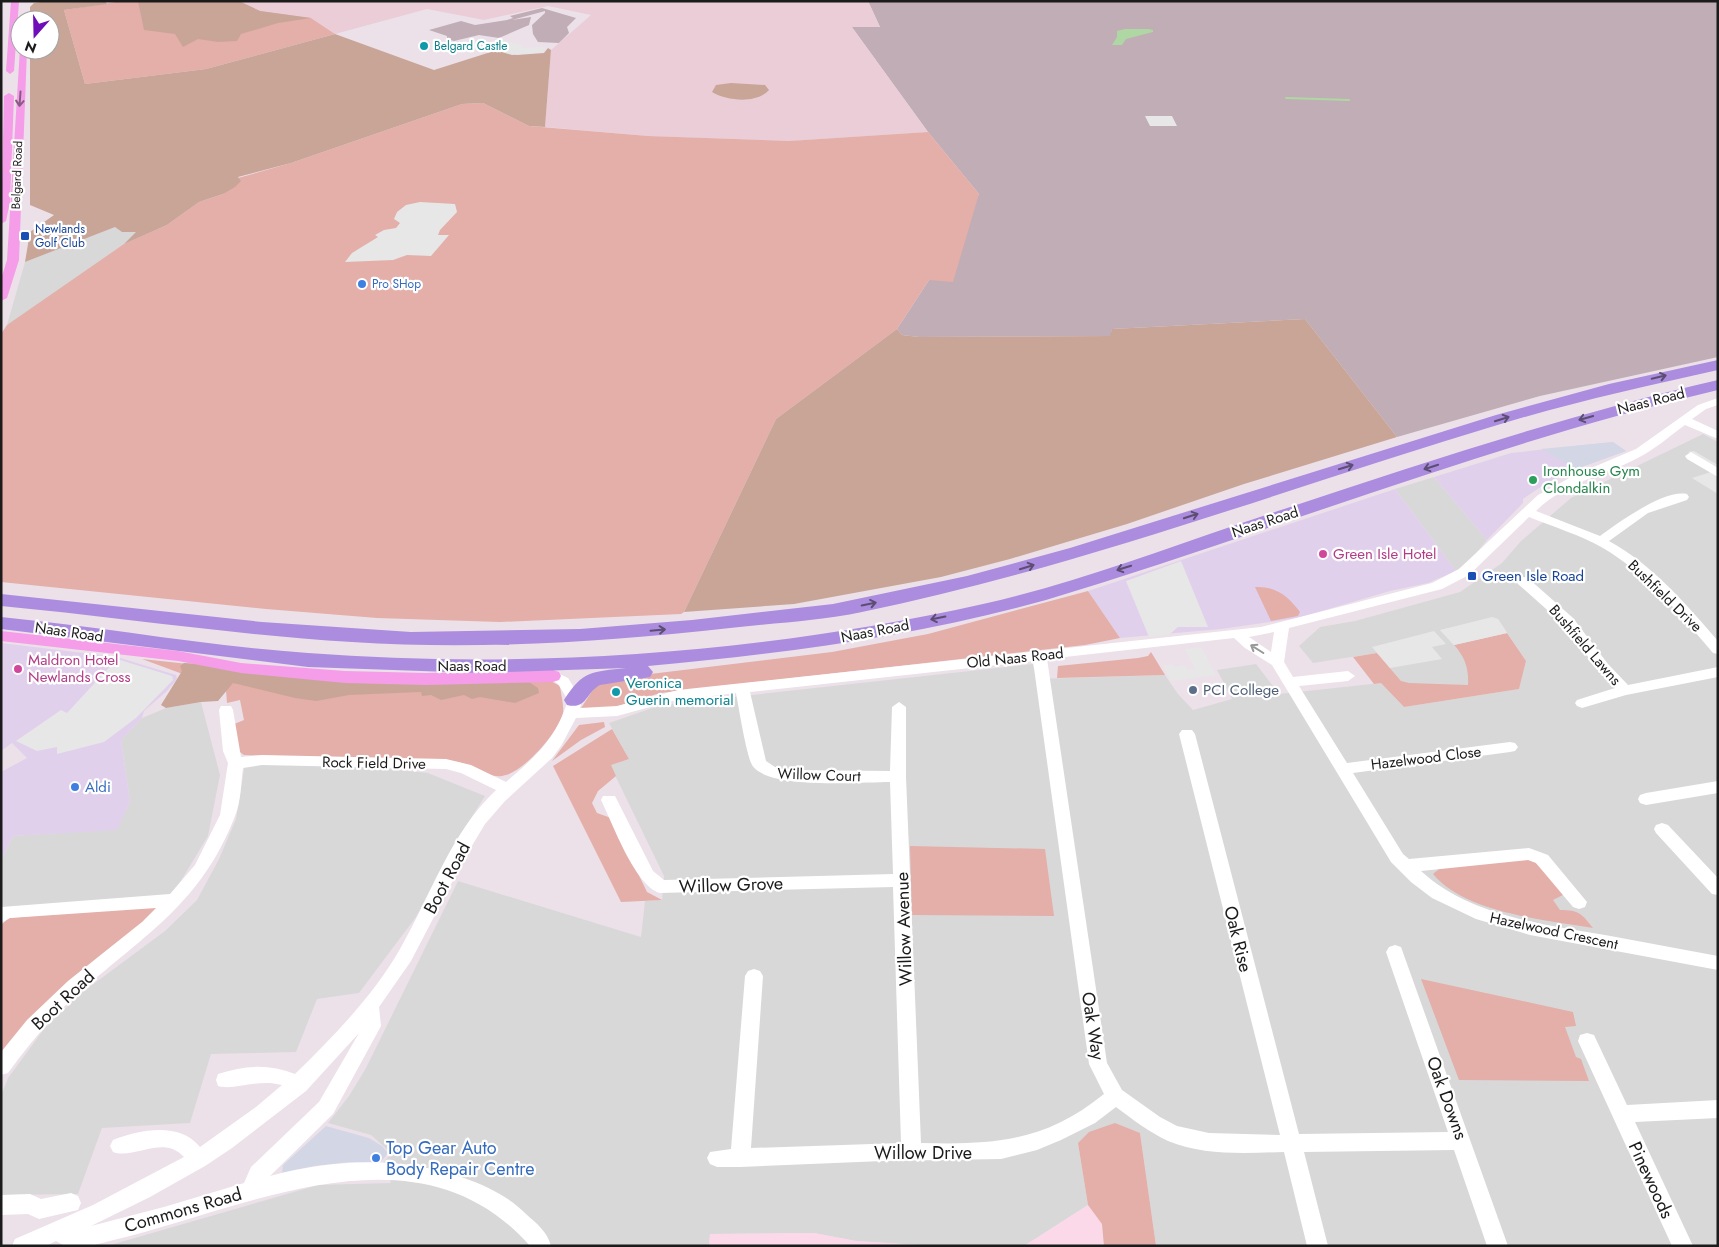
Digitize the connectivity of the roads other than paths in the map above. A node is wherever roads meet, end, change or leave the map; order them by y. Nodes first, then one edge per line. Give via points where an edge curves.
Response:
1 (14, 1) edge
2 (22, 60) edge
3 (19, 119) junction
4 (7, 120) junction
5 (1, 220) edge
6 (1, 298) edge
7 (1718, 365) edge
8 (1718, 385) edge
9 (1718, 401) edge
10 (1685, 420) junction
11 (1718, 436) edge
12 (1691, 456) dead end
13 (1718, 473) edge
14 (1683, 497) dead end
15 (1526, 511) junction
16 (1600, 542) junction
17 (1523, 581) dead end
18 (1, 588) edge
19 (1, 600) edge
20 (1, 623) edge
21 (1282, 627) junction
22 (609, 634) junction
23 (1238, 634) junction
24 (1, 636) edge
25 (834, 639) junction
26 (1718, 650) edge
27 (178, 656) junction
28 (1039, 656) junction
29 (617, 662) junction
30 (1277, 662) junction
31 (1718, 672) edge
32 (553, 676) joint
33 (1348, 676) dead end
34 (1290, 682) junction
35 (742, 689) junction
36 (1625, 690) junction
37 (1582, 703) dead end
38 (573, 706) junction
39 (898, 707) dead end
40 (226, 710) dead end
41 (1187, 734) dead end
42 (1510, 747) dead end
43 (236, 763) junction
44 (1342, 769) junction
45 (898, 776) junction
46 (1718, 787) edge
47 (507, 789) junction
48 (1646, 799) dead end
49 (609, 800) dead end
50 (1662, 829) dead end
51 (1405, 866) junction
52 (903, 880) junction
53 (1718, 888) edge
54 (175, 900) junction
55 (1579, 902) dead end
56 (1, 916) edge
57 (1394, 952) dead end
58 (1718, 964) edge
59 (754, 976) dead end
60 (370, 1007) junction
61 (1587, 1041) dead end
62 (1, 1067) edge
63 (225, 1080) dead end
64 (299, 1085) junction
65 (1115, 1096) junction
66 (1718, 1109) edge
67 (1620, 1114) junction
68 (1462, 1141) junction
69 (1292, 1143) junction
70 (120, 1146) dead end
71 (910, 1151) junction
72 (716, 1158) dead end
73 (740, 1158) junction
74 (198, 1160) junction
75 (250, 1190) junction
76 (71, 1203) dead end
77 (1, 1205) edge
78 (58, 1230) junction
79 (22, 1246) edge
80 (541, 1246) edge
81 (1318, 1246) edge
82 (1498, 1246) edge
83 (1682, 1246) edge

1 - 4 main road, Belgard Road
2 -> 3 main road, Belgard Road
3 - 4 main road
3 - 6 main road, Belgard Road via 13,260
4 - 5 main road, Belgard Road via 5,202
22 -> 7 highway, Naas Road via 821,613 1007,572 1598,391
8 -> 25 highway, Naas Road via 1533,433 1032,596 986,609
9 - 10 street via 1702,407
10 - 11 street
10 - 15 street, Old Naas Road via 1640,452 1559,488
12 - 13 street
14 - 16 street via 1644,510
15 - 16 street, Bushfield Drive
15 - 21 street, Old Naas Road via 1480,559 1454,578 1436,586
16 - 26 street, Bushfield Drive via 1638,566
17 - 36 street, Bushfield Lawns via 1568,620 1603,667
18 - 22 highway via 333,622
19 - 22 highway, Naas Road via 303,632 445,638
20 - 29 highway, Naas Road via 216,652 319,661 483,666
21 - 23 street, Old Naas Road
21 - 30 street
23 - 28 street, Old Naas Road
30 -> 23 street
24 - 27 main road
25 - 29 highway, Naas Road
25 - 38 highway via 771,656 595,679 587,684
27 - 29 highway via 311,669 406,673 554,669
27 - 32 main road via 241,668 345,677
28 - 35 street, Old Naas Road
28 - 65 street, Oak Way via 1098,1064
30 - 34 street, Hazelwood Crescent
31 - 36 street, Bushfield Lawns
32 - 38 street via 562,681
33 - 34 street
34 - 44 street, Hazelwood Crescent
35 - 38 street, Old Naas Road via 660,698 608,713
35 - 45 street, Willow Court via 759,763 767,771 790,776
36 - 37 street, Bushfield Lawns
38 - 47 street, Boot Road via 564,730 551,749
39 - 45 street, Willow Avenue
40 - 43 street, Boot Road via 231,751
41 - 69 street, Oak Rise
42 - 44 street, Hazelwood Close
43 - 47 street, Rock Field Drive via 262,760 446,764 466,768
43 - 54 street, Boot Road via 228,815 201,869
44 - 51 street, Hazelwood Crescent
45 - 52 street, Willow Avenue
46 - 48 street
47 - 60 street, Boot Road via 474,828 408,949
49 - 52 street, Willow Grove via 648,875 660,887
50 - 53 street
51 - 55 street via 1529,854 1542,859
51 - 58 street, Hazelwood Crescent via 1441,896 1483,916
52 - 71 street, Willow Avenue
54 - 56 street via 6,912
54 - 62 street, Boot Road via 33,1025
57 - 68 street, Oak Downs
59 - 73 street
60 - 64 street, Boot Road via 329,1056
60 - 75 street, Commons Road via 372,1026 326,1108 258,1174
61 - 67 street, Pinewoods
63 - 64 street via 269,1074 284,1076
64 - 74 street, Boot Road via 262,1116
65 - 69 street, Oak Way via 1174,1134 1210,1142
65 - 71 street, Willow Drive via 1088,1116 1025,1145 986,1152
66 - 67 street
67 - 83 street, Pinewoods
68 - 69 street, Oak Way
68 - 82 street, Oak Downs
69 - 81 street
70 - 74 street via 136,1140 167,1140 185,1144
71 - 73 street, Willow Drive
72 - 73 street, Willow Drive
74 - 78 street, Boot Road via 100,1212
75 - 78 street, Commons Road via 83,1238 68,1237
75 - 80 street, Commons Road via 307,1175 359,1169 442,1178 504,1207 539,1239
76 - 77 street via 39,1209 30,1204
78 - 79 street, Boot Road

